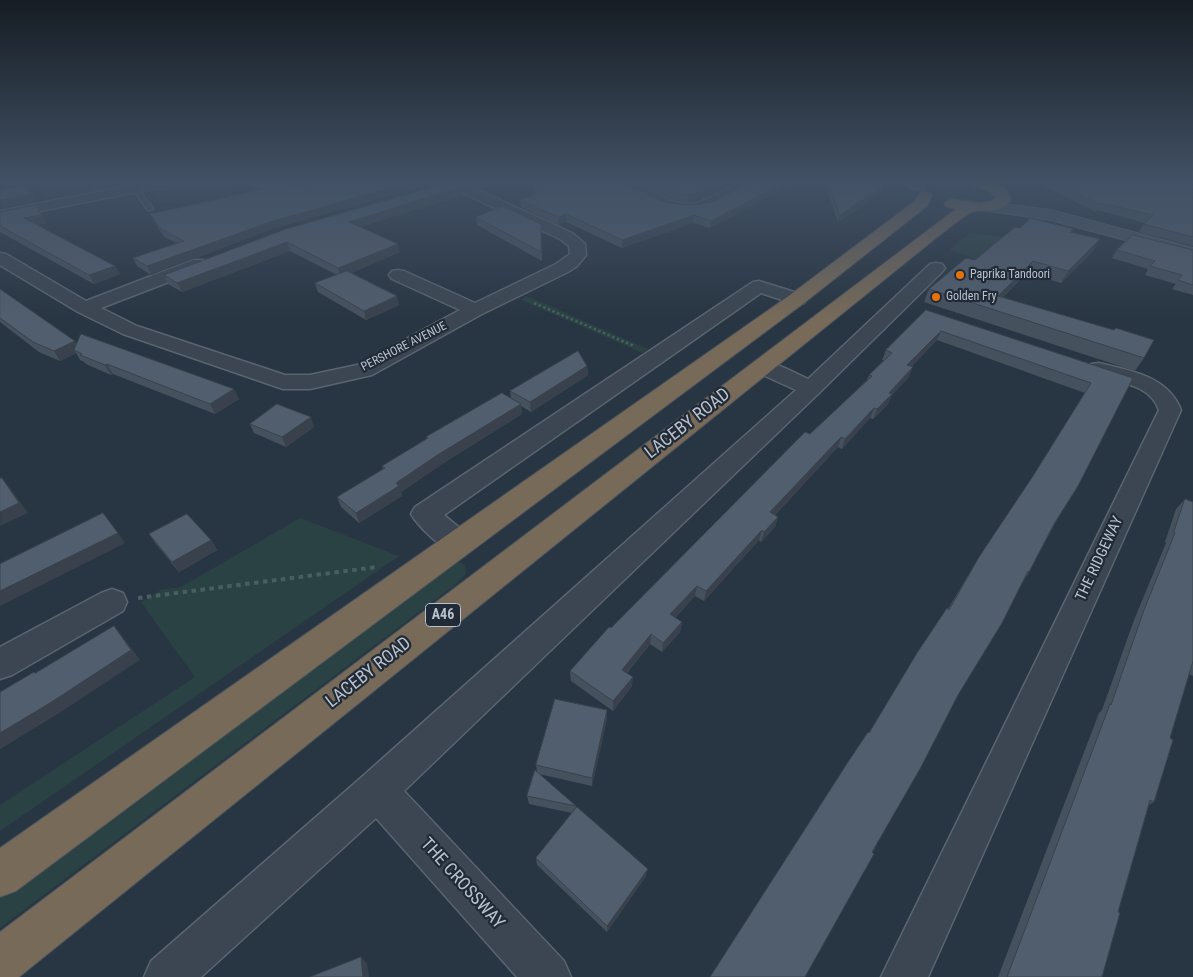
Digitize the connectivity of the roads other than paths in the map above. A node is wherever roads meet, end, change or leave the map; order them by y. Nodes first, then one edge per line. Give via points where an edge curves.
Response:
1 (547, 228) edge
2 (890, 228) edge
3 (939, 228) edge
4 (1098, 228) edge
5 (1193, 253) edge
6 (0, 258) edge
7 (210, 260) edge
8 (936, 268) dead end
9 (398, 275) dead end
10 (797, 300) junction
11 (85, 308) junction
12 (474, 310) junction
13 (1073, 360) edge
14 (762, 367) junction
15 (811, 388) junction
16 (458, 543) junction
17 (112, 602) road end
18 (0, 664) edge
19 (377, 790) junction
20 (0, 875) edge
21 (0, 962) edge
22 (167, 977) edge
23 (548, 977) edge
24 (904, 977) edge

1 - 12 street, PERSHORE AVENUE via 577,244 578,255 572,262
2 - 10 highway, A46
3 - 14 highway, LACEBY ROAD / A46
4 - 5 street
6 - 11 street, PERSHORE AVENUE
7 - 11 street
8 - 15 street via 913,307
9 - 12 street
10 - 16 highway, A46
10 - 16 street via 760,286 425,514
11 - 12 street, PERSHORE AVENUE via 130,330 283,382 310,382 364,370
13 - 24 street, THE RIDGEWAY via 1148,385 1164,394 1170,410
14 - 15 street
14 - 21 highway, LACEBY ROAD / A46
15 - 19 street
16 - 20 highway, A46
17 - 18 street
19 - 22 street
19 - 23 street, THE CROSSWAY

